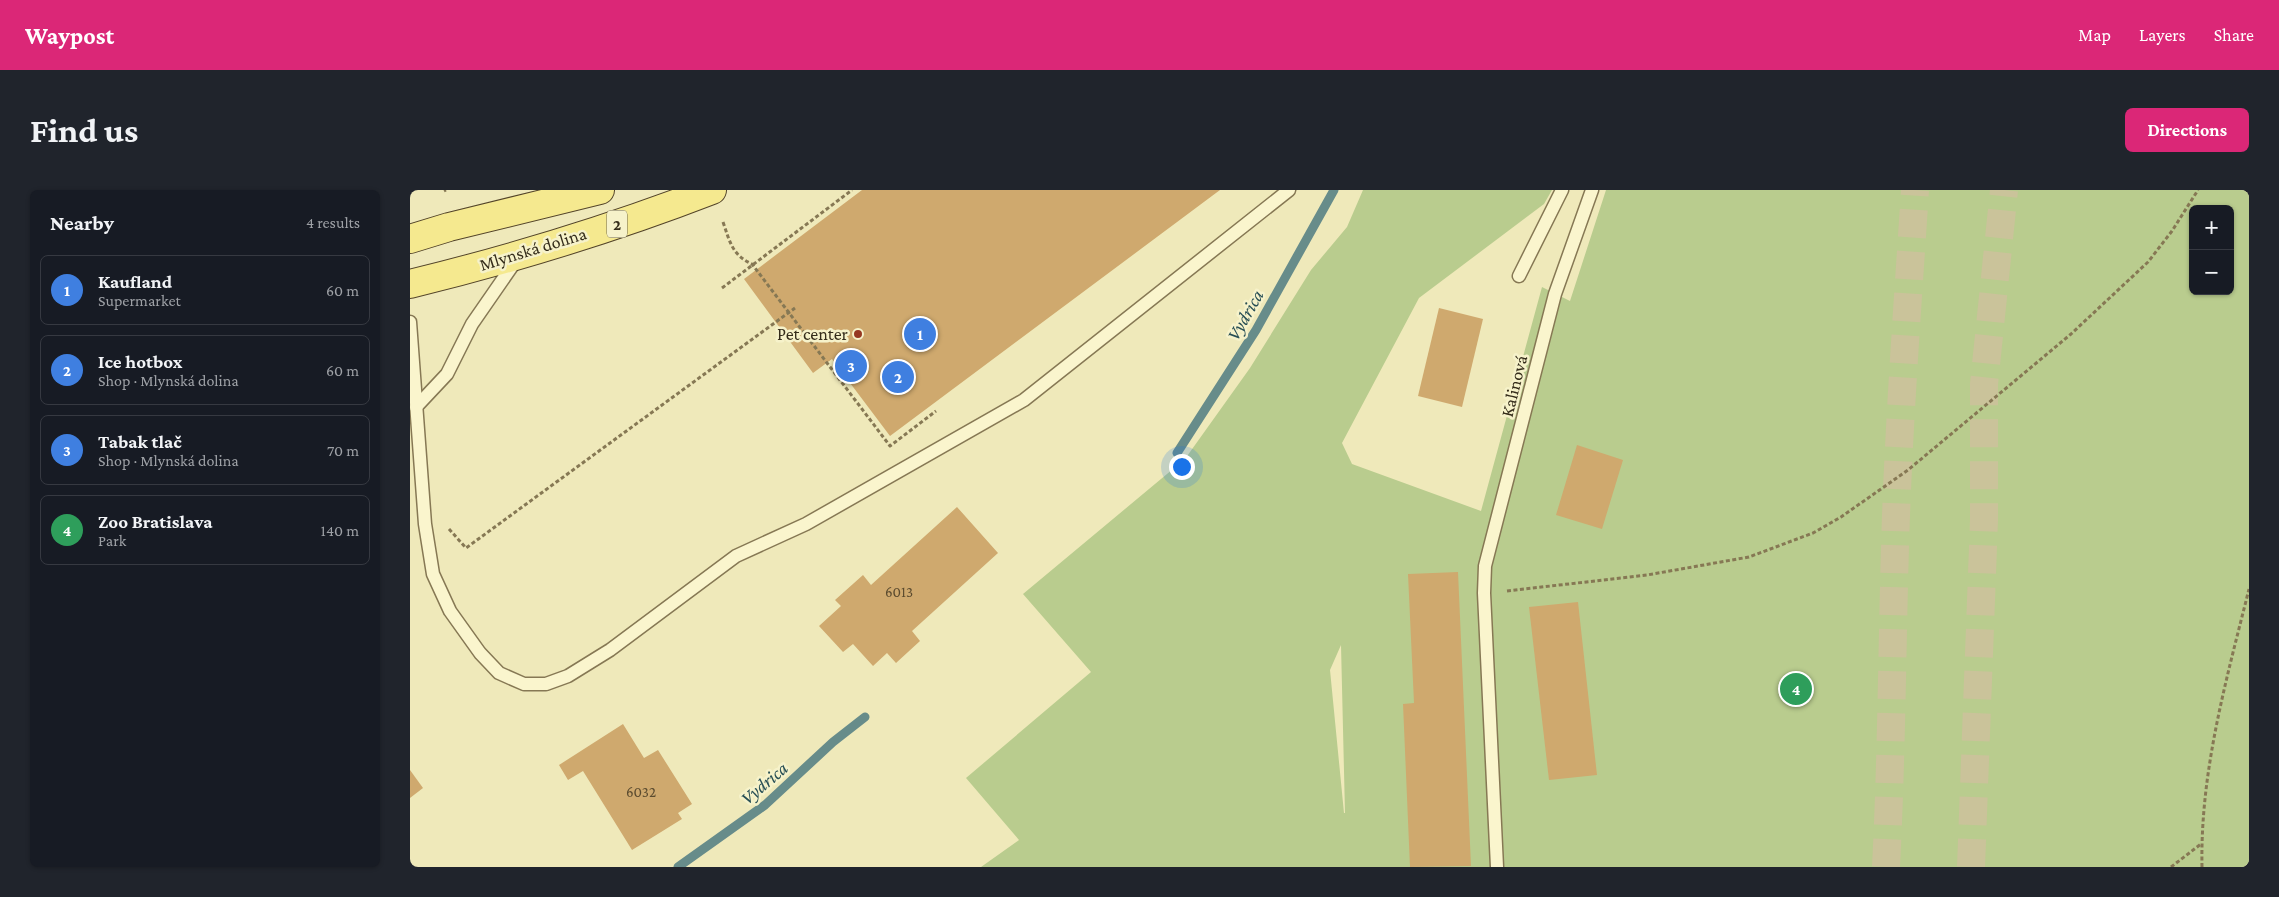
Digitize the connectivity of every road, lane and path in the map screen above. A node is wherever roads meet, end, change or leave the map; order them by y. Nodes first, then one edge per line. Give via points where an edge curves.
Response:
1 (600, 190) edge
2 (712, 190) edge
3 (852, 190) edge
4 (1289, 190) edge
5 (1562, 190) edge
6 (1592, 190) edge
7 (2198, 190) edge
8 (723, 222) dead end
9 (410, 239) edge
10 (521, 255) junction
11 (752, 264) junction
12 (1519, 276) dead end
13 (410, 284) edge
14 (722, 288) dead end
15 (795, 308) dead end
16 (788, 313) junction
17 (410, 322) edge
18 (413, 404) edge
19 (936, 411) dead end
20 (448, 527) dead end
21 (2249, 589) edge
22 (1484, 594) junction
23 (2248, 595) edge
24 (2202, 844) junction
25 (1497, 867) edge
26 (2171, 867) edge
27 (2202, 867) edge

1 - 9 main road, 2
2 - 10 main road, Mlynská dolina / 2
3 - 11 path
4 - 18 lane via 1024,400 806,524 736,556 610,650 568,676 546,684 524,684 499,673 480,653 450,611 433,574
5 - 12 lane
6 - 22 lane, Kalinová via 1555,294 1485,566
7 - 22 path via 2148,262 2072,334 1908,470 1813,533 1749,557 1701,567
8 - 11 path via 735,252
10 - 13 main road, Mlynská dolina / 2
10 - 18 lane via 472,324 447,374
11 - 14 path
11 - 16 path
15 - 16 path
16 - 19 path via 890,446
16 - 20 path via 466,548
17 - 18 lane
21 - 23 path
22 - 25 lane, Kalinová
23 - 24 path via 2213,736
24 - 26 path
24 - 27 path

